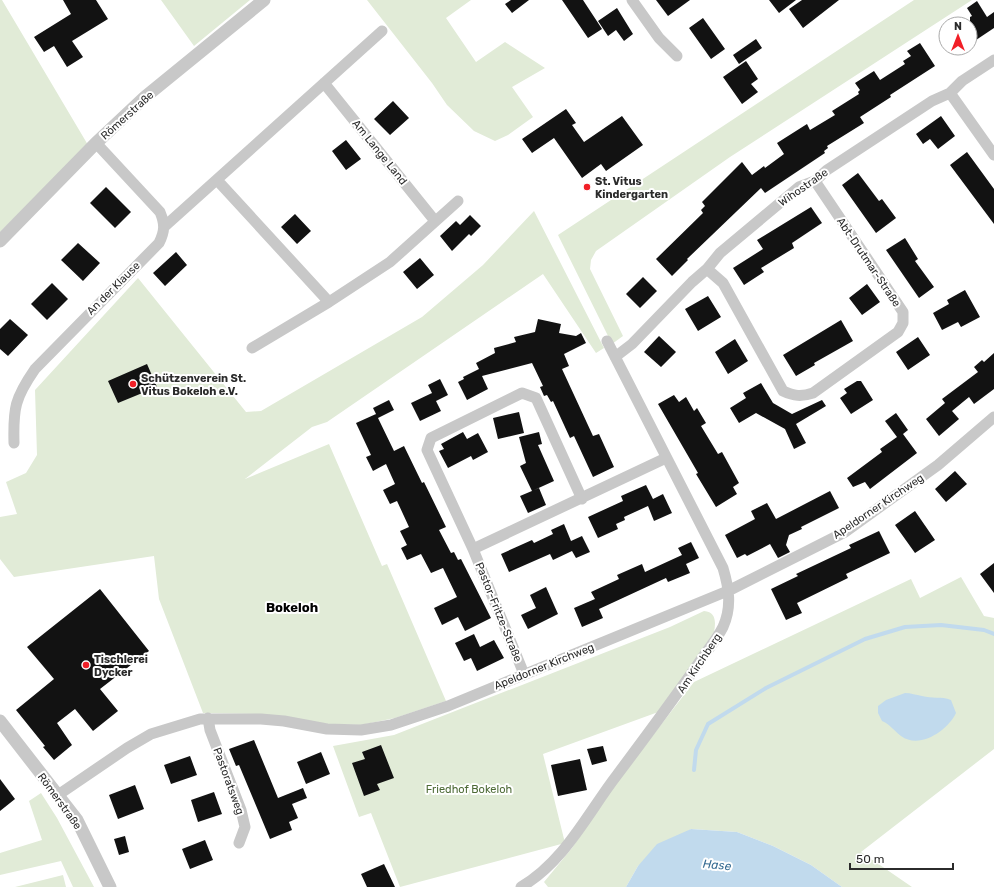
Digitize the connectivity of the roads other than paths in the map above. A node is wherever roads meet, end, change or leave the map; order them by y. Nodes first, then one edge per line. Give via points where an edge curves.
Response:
1 (264, 0) edge
2 (632, 0) edge
3 (382, 31) dead end
4 (677, 56) dead end
5 (994, 60) edge
6 (324, 83) junction
7 (950, 93) junction
8 (96, 143) junction
9 (994, 155) edge
10 (217, 180) junction
11 (815, 181) junction
12 (458, 201) dead end
13 (435, 221) junction
14 (164, 227) junction
15 (0, 241) edge
16 (707, 268) junction
17 (329, 302) junction
18 (607, 341) dead end
19 (252, 348) dead end
20 (616, 357) junction
21 (994, 417) edge
22 (14, 443) dead end
23 (666, 458) junction
24 (582, 499) junction
25 (473, 549) junction
26 (730, 590) junction
27 (524, 674) junction
28 (208, 718) junction
29 (0, 721) edge
30 (58, 795) junction
31 (239, 843) dead end
32 (110, 887) edge
33 (522, 887) edge

1 - 8 street, Römerstraße via 151,92
2 - 4 street via 659,38
3 - 6 street
5 - 7 street, Wihostraße
6 - 10 street
6 - 13 street, Am Lange Land
7 - 9 street
7 - 11 street, Wihostraße via 932,101 827,170
8 - 14 street via 160,212
8 - 15 street, Römerstraße
10 - 14 street
10 - 17 street
11 - 16 street, Wihostraße via 799,187 720,253
11 - 16 street, Abt-Drutmar-Straße via 903,312 903,323 898,332 813,393 793,395 784,391 723,283
12 - 13 street
13 - 17 street via 390,262
14 - 22 street, An der Klause via 159,243 34,368 16,401 13,415
16 - 20 street, Wihostraße
17 - 19 street
18 - 20 street, Am Kirchberg
20 - 23 street, Am Kirchberg
21 - 26 street, Apeldorner Kirchweg via 938,465 845,532
23 - 24 street, Pastor-Fritze-Straße
23 - 26 street, Am Kirchberg via 723,568
24 - 25 street, Pastor-Fritze-Straße
24 - 25 street, Pastor-Fritze-Straße via 536,398 522,393 431,438 427,450
25 - 27 street, Pastor-Fritze-Straße
26 - 27 street, Apeldorner Kirchweg
26 - 33 street, Am Kirchberg via 723,627 667,709 560,855 537,878
27 - 28 street, Apeldorner Kirchweg via 448,706 391,725 361,730 327,729 261,719
28 - 30 street, Apeldorner Kirchweg via 151,734
28 - 31 street, Pastoratsweg via 210,730 241,810 245,827
29 - 30 street, Römerstraße
30 - 32 street, Römerstraße via 77,820

